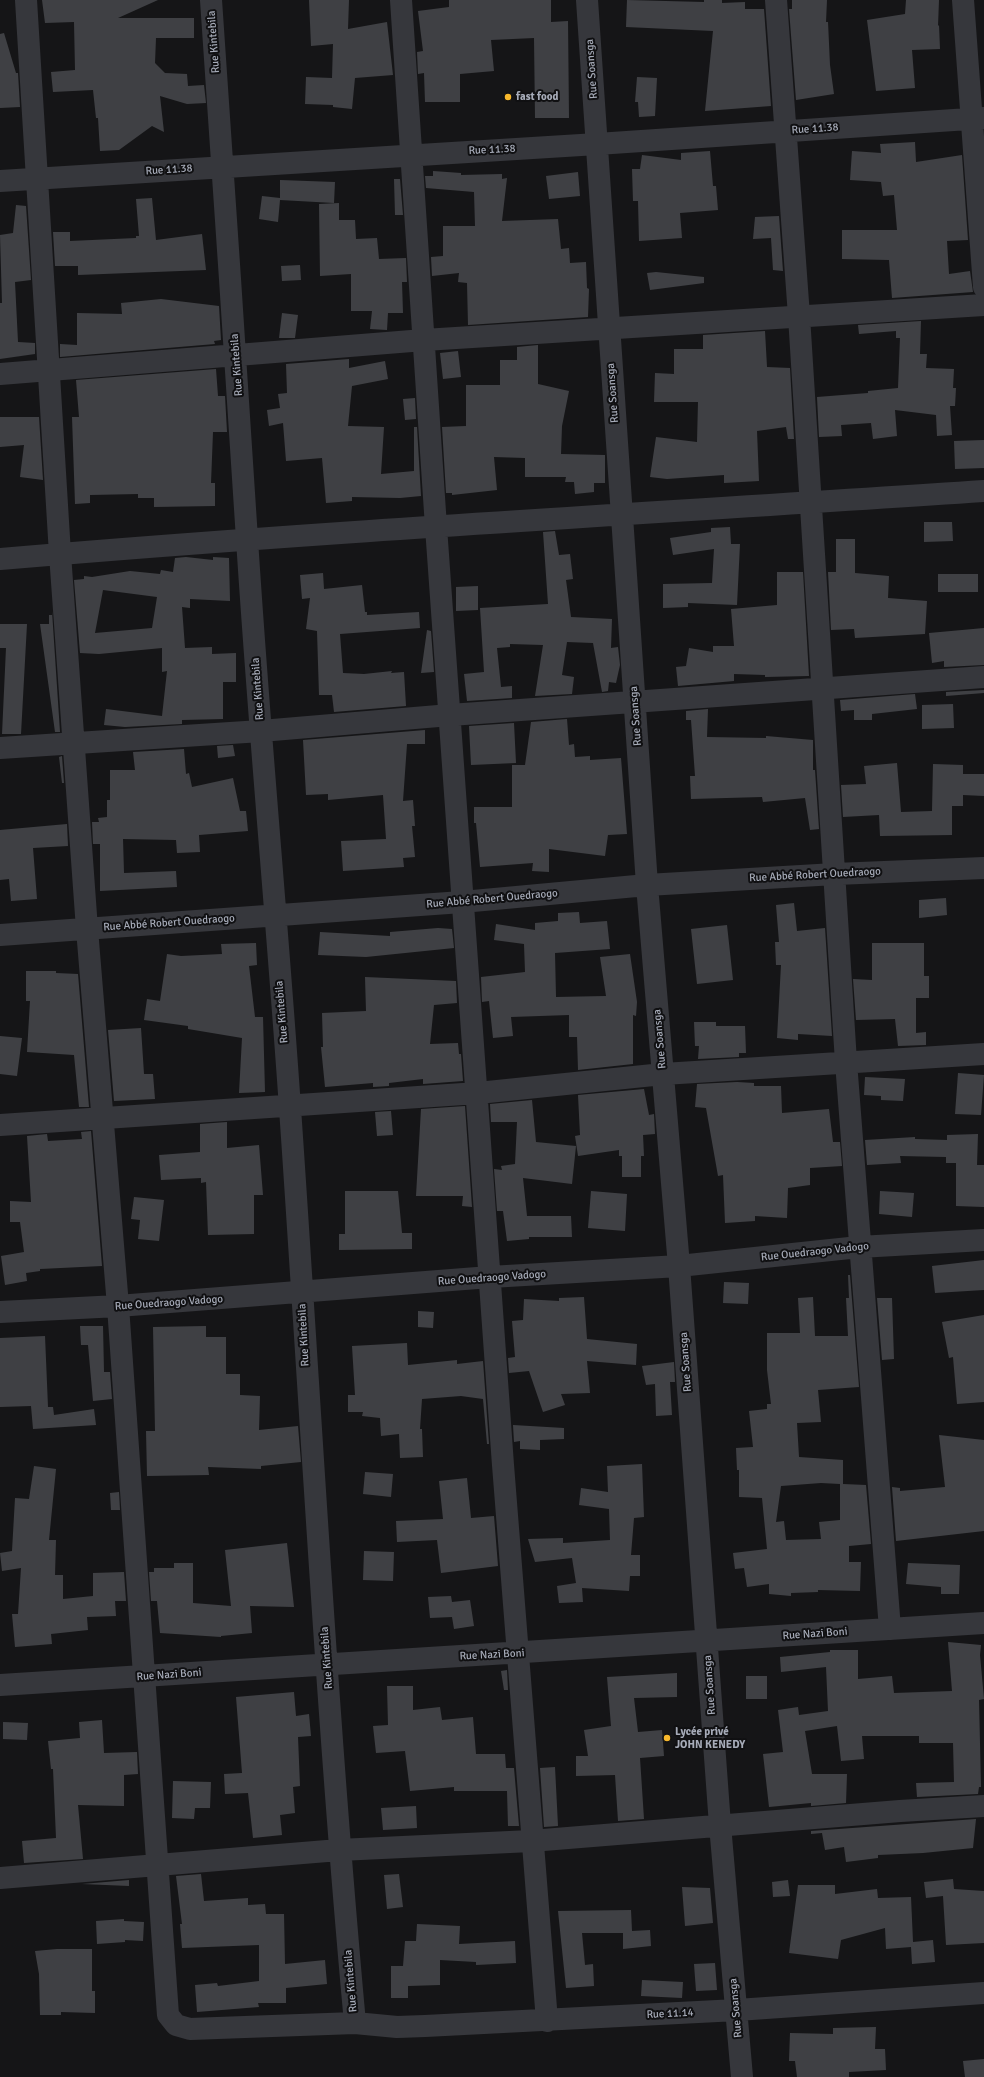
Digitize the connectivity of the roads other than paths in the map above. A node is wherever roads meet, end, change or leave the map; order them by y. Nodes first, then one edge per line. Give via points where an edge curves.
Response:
1 (26, 0) edge
2 (211, 0) edge
3 (401, 0) edge
4 (587, 0) edge
5 (776, 0) edge
6 (963, 0) edge
7 (978, 118) edge
8 (786, 131) junction
9 (597, 144) junction
10 (411, 154) junction
11 (223, 166) junction
12 (37, 179) junction
13 (0, 181) edge
14 (984, 287) edge
15 (984, 305) edge
16 (799, 316) junction
17 (609, 328) junction
18 (424, 340) junction
19 (237, 356) junction
20 (49, 371) junction
21 (0, 374) edge
22 (984, 491) edge
23 (810, 503) junction
24 (621, 513) junction
25 (436, 527) junction
26 (247, 539) junction
27 (60, 554) junction
28 (0, 559) edge
29 (984, 677) edge
30 (823, 690) junction
31 (636, 703) junction
32 (450, 715) junction
33 (261, 731) junction
34 (73, 743) junction
35 (0, 748) edge
36 (984, 868) edge
37 (835, 874) junction
38 (647, 885) junction
39 (462, 902) junction
40 (275, 916) junction
41 (87, 929) junction
42 (0, 935) edge
43 (984, 1054) edge
44 (846, 1062) junction
45 (663, 1074) junction
46 (478, 1093) junction
47 (290, 1104) junction
48 (102, 1118) junction
49 (0, 1124) edge
50 (984, 1240) edge
51 (860, 1248) junction
52 (679, 1266) junction
53 (490, 1278) junction
54 (302, 1293) junction
55 (118, 1306) junction
56 (0, 1312) edge
57 (984, 1623) edge
58 (890, 1629) junction
59 (707, 1641) junction
60 (519, 1653) junction
61 (327, 1664) junction
62 (144, 1677) junction
63 (0, 1685) edge
64 (984, 1806) edge
65 (720, 1825) junction
66 (531, 1841) junction
67 (339, 1850) junction
68 (158, 1864) junction
69 (0, 1878) edge
70 (984, 1993) edge
71 (737, 2010) junction
72 (547, 2021) junction
73 (355, 2023) junction
74 (742, 2077) edge

1 - 12 street, Rue 11.14
2 - 11 street, Rue Kintebila
3 - 10 street
4 - 9 street, Rue Soansga
5 - 8 street
6 - 7 street
7 - 8 street, Rue 11.38
7 - 14 street
8 - 9 street, Rue 11.38
8 - 16 street
9 - 10 street, Rue 11.38
9 - 17 street, Rue Soansga
10 - 11 street, Rue 11.38
10 - 18 street
11 - 12 street, Rue 11.38
11 - 19 street, Rue Kintebila
12 - 13 street, Rue 11.38
12 - 20 street, Rue 11.14
15 - 16 street
16 - 17 street
16 - 23 street
17 - 18 street
17 - 24 street, Rue Soansga
18 - 19 street
18 - 25 street
19 - 20 street
19 - 26 street, Rue Kintebila
20 - 21 street
20 - 27 street, Rue 11.14
22 - 23 street
23 - 24 street
23 - 30 street
24 - 25 street
24 - 31 street, Rue Soansga
25 - 26 street
25 - 32 street
26 - 27 street
26 - 33 street, Rue Kintebila
27 - 28 street
27 - 34 street, Rue 11.14
29 - 30 street
30 - 31 street
30 - 37 street
31 - 32 street
31 - 38 street, Rue Soansga
32 - 33 street
32 - 39 street
33 - 34 street
33 - 40 street, Rue Kintebila
34 - 35 street
34 - 41 street, Rue 11.14
36 - 37 street, Rue Abbé Robert Ouedraogo
37 - 38 street, Rue Abbé Robert Ouedraogo
37 - 44 street
38 - 39 street, Rue Abbé Robert Ouedraogo
38 - 45 street, Rue Soansga
39 - 40 street, Rue Abbé Robert Ouedraogo
39 - 46 street
40 - 41 street, Rue Abbé Robert Ouedraogo
40 - 47 street, Rue Kintebila
41 - 42 street, Rue Abbé Robert Ouedraogo
41 - 48 street, Rue 11.14
43 - 44 street
44 - 45 street
44 - 51 street
45 - 46 street
45 - 52 street, Rue Soansga
46 - 47 street
46 - 53 street
47 - 48 street
47 - 54 street, Rue Kintebila
48 - 49 street
48 - 55 street, Rue 11.14
50 - 51 street, Rue Ouedraogo Vadogo
51 - 52 street, Rue Ouedraogo Vadogo
51 - 58 street
52 - 53 street, Rue Ouedraogo Vadogo
52 - 59 street, Rue Soansga
53 - 54 street, Rue Ouedraogo Vadogo
53 - 60 street
54 - 55 street, Rue Ouedraogo Vadogo
54 - 61 street, Rue Kintebila
55 - 56 street, Rue Ouedraogo Vadogo
55 - 62 street, Rue 11.14
57 - 58 street, Rue Nazi Boni
58 - 59 street, Rue Nazi Boni
59 - 60 street, Rue Nazi Boni
59 - 65 street, Rue Soansga
60 - 61 street, Rue Nazi Boni
60 - 66 street
61 - 62 street, Rue Nazi Boni
61 - 67 street, Rue Kintebila
62 - 63 street, Rue Nazi Boni
62 - 68 street, Rue 11.14
64 - 65 street
65 - 66 street
65 - 71 street, Rue Soansga
66 - 67 street
66 - 72 street
67 - 68 street
67 - 73 street, Rue Kintebila
68 - 69 street
68 - 73 street, Rue 11.14 via 168,2015 176,2025 190,2029
70 - 71 street, Rue 11.14
71 - 72 street, Rue 11.14
71 - 74 street, Rue Soansga
72 - 73 street, Rue 11.14 via 397,2027

